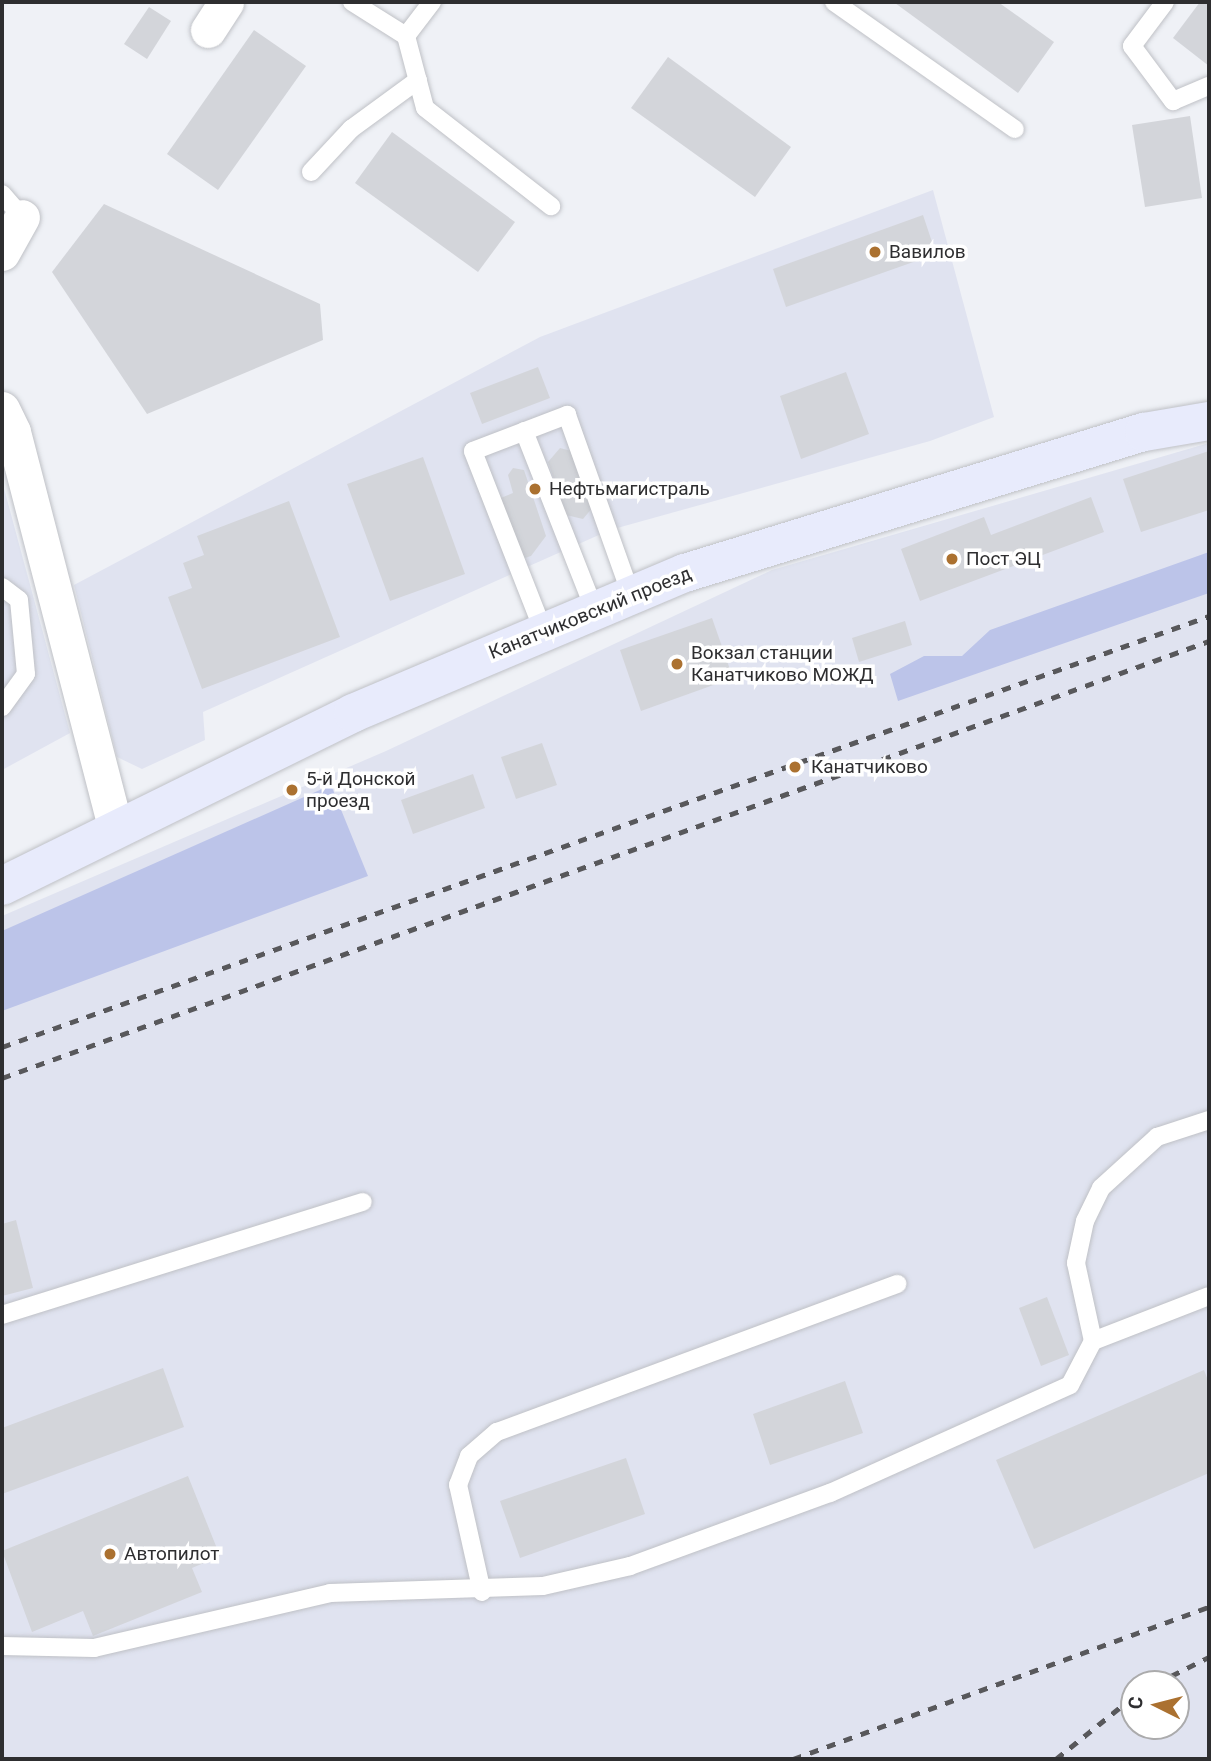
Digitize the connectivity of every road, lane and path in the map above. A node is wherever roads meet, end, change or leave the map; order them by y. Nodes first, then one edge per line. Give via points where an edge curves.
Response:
1 (352, 2) edge
2 (432, 2) edge
3 (834, 2) edge
4 (1165, 2) edge
5 (406, 36) junction
6 (418, 80) junction
7 (1209, 86) edge
8 (1015, 129) dead end
9 (311, 172) dead end
10 (12, 206) edge
11 (551, 206) dead end
12 (2, 254) edge
13 (2, 409) edge
14 (1209, 421) edge
15 (524, 431) junction
16 (2, 587) edge
17 (631, 595) junction
18 (594, 609) junction
19 (543, 630) junction
20 (2, 707) edge
21 (116, 829) junction
22 (2, 886) edge
23 (1209, 1120) edge
24 (363, 1202) dead end
25 (897, 1284) dead end
26 (1209, 1296) edge
27 (2, 1315) edge
28 (1093, 1341) junction
29 (482, 1592) junction
30 (2, 1646) edge

1 - 5 lane
2 - 5 lane
3 - 8 lane
4 - 7 lane via 1132,46 1173,101
5 - 6 lane
6 - 9 lane via 351,129
6 - 11 lane via 425,108
10 - 12 street
13 - 21 street via 13,432
14 - 17 street, Канатчиковский проезд via 1144,432
15 - 17 lane via 567,415
15 - 18 lane
15 - 19 lane via 473,451
16 - 20 lane via 19,600 26,674
17 - 18 street, Канатчиковский проезд
18 - 19 street, Канатчиковский проезд
19 - 21 street, Канатчиковский проезд via 352,713
21 - 22 street, Канатчиковский проезд
23 - 28 lane via 1157,1137 1101,1188 1085,1221 1076,1263
24 - 27 lane
25 - 29 lane via 497,1432 469,1456 458,1485
26 - 28 lane
28 - 29 lane via 1070,1385 830,1493 630,1566 543,1586
29 - 30 lane via 330,1593 94,1648

